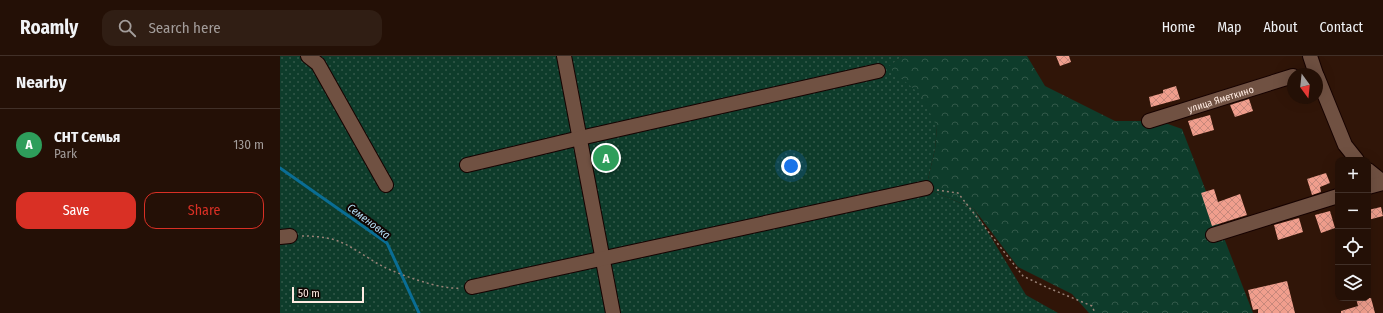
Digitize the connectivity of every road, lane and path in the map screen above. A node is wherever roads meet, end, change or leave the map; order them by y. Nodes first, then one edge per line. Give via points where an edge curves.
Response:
1 (308, 56) edge
2 (564, 56) edge
3 (878, 71) dead end
4 (1287, 78) edge
5 (1323, 91) edge
6 (1149, 121) dead end
7 (580, 138) junction
8 (1355, 157) edge
9 (467, 165) dead end
10 (1371, 173) edge
11 (1383, 183) edge
12 (386, 185) dead end
13 (1371, 186) edge
14 (926, 188) joint
15 (1335, 197) edge
16 (1213, 235) dead end
17 (285, 237) edge
18 (602, 258) junction
19 (472, 287) joint
20 (613, 313) edge
21 (1095, 313) edge

1 - 12 street via 318,64
2 - 7 street
3 - 7 street
4 - 6 street, улица Яметкино
5 - 8 street via 1345,145
7 - 9 street
7 - 18 street
10 - 11 street
11 - 13 street
14 - 18 street
14 - 21 path via 958,193 1023,276 1092,306
15 - 16 street
17 - 19 path via 317,236 338,241 384,267 424,282 454,289
18 - 19 street
18 - 20 street

